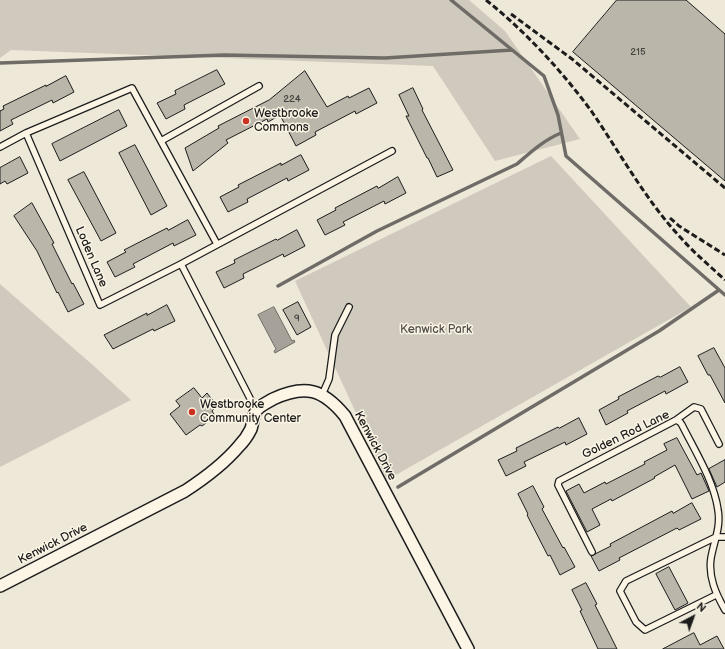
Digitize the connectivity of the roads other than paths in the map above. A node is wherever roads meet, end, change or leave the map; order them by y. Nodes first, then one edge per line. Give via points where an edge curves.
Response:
1 (259, 86) dead end
2 (26, 133) junction
3 (161, 141) junction
4 (0, 147) edge
5 (392, 150) dead end
6 (217, 244) junction
7 (181, 264) junction
8 (349, 307) dead end
9 (322, 395) junction
10 (256, 410) junction
11 (676, 420) junction
12 (719, 444) dead end
13 (716, 537) junction
14 (725, 537) edge
15 (592, 552) dead end
16 (0, 586) edge
17 (716, 594) junction
18 (725, 610) edge
19 (468, 649) edge

1 - 3 lane
2 - 3 lane via 132,88
2 - 4 lane
2 - 7 lane, Loden Lane via 100,305
3 - 6 lane
5 - 6 lane, Loden Lane
6 - 7 lane, Loden Lane
7 - 10 lane
8 - 9 lane via 335,335 329,379
9 - 10 street, Kenwick Drive via 302,391 289,393
9 - 19 street, Kenwick Drive via 336,405 345,416
10 - 16 street, Kenwick Drive via 250,430 240,445 225,462 206,477 185,491
11 - 12 lane via 694,407 701,409
11 - 13 lane, Golden Rod Lane via 682,425 710,483 719,519
11 - 15 lane, Golden Rod Lane via 559,481 558,485
13 - 14 lane
13 - 17 lane, Golden Rod Lane via 711,573
13 - 17 lane via 626,581 620,591 636,622 645,630
17 - 18 lane, Golden Rod Lane

